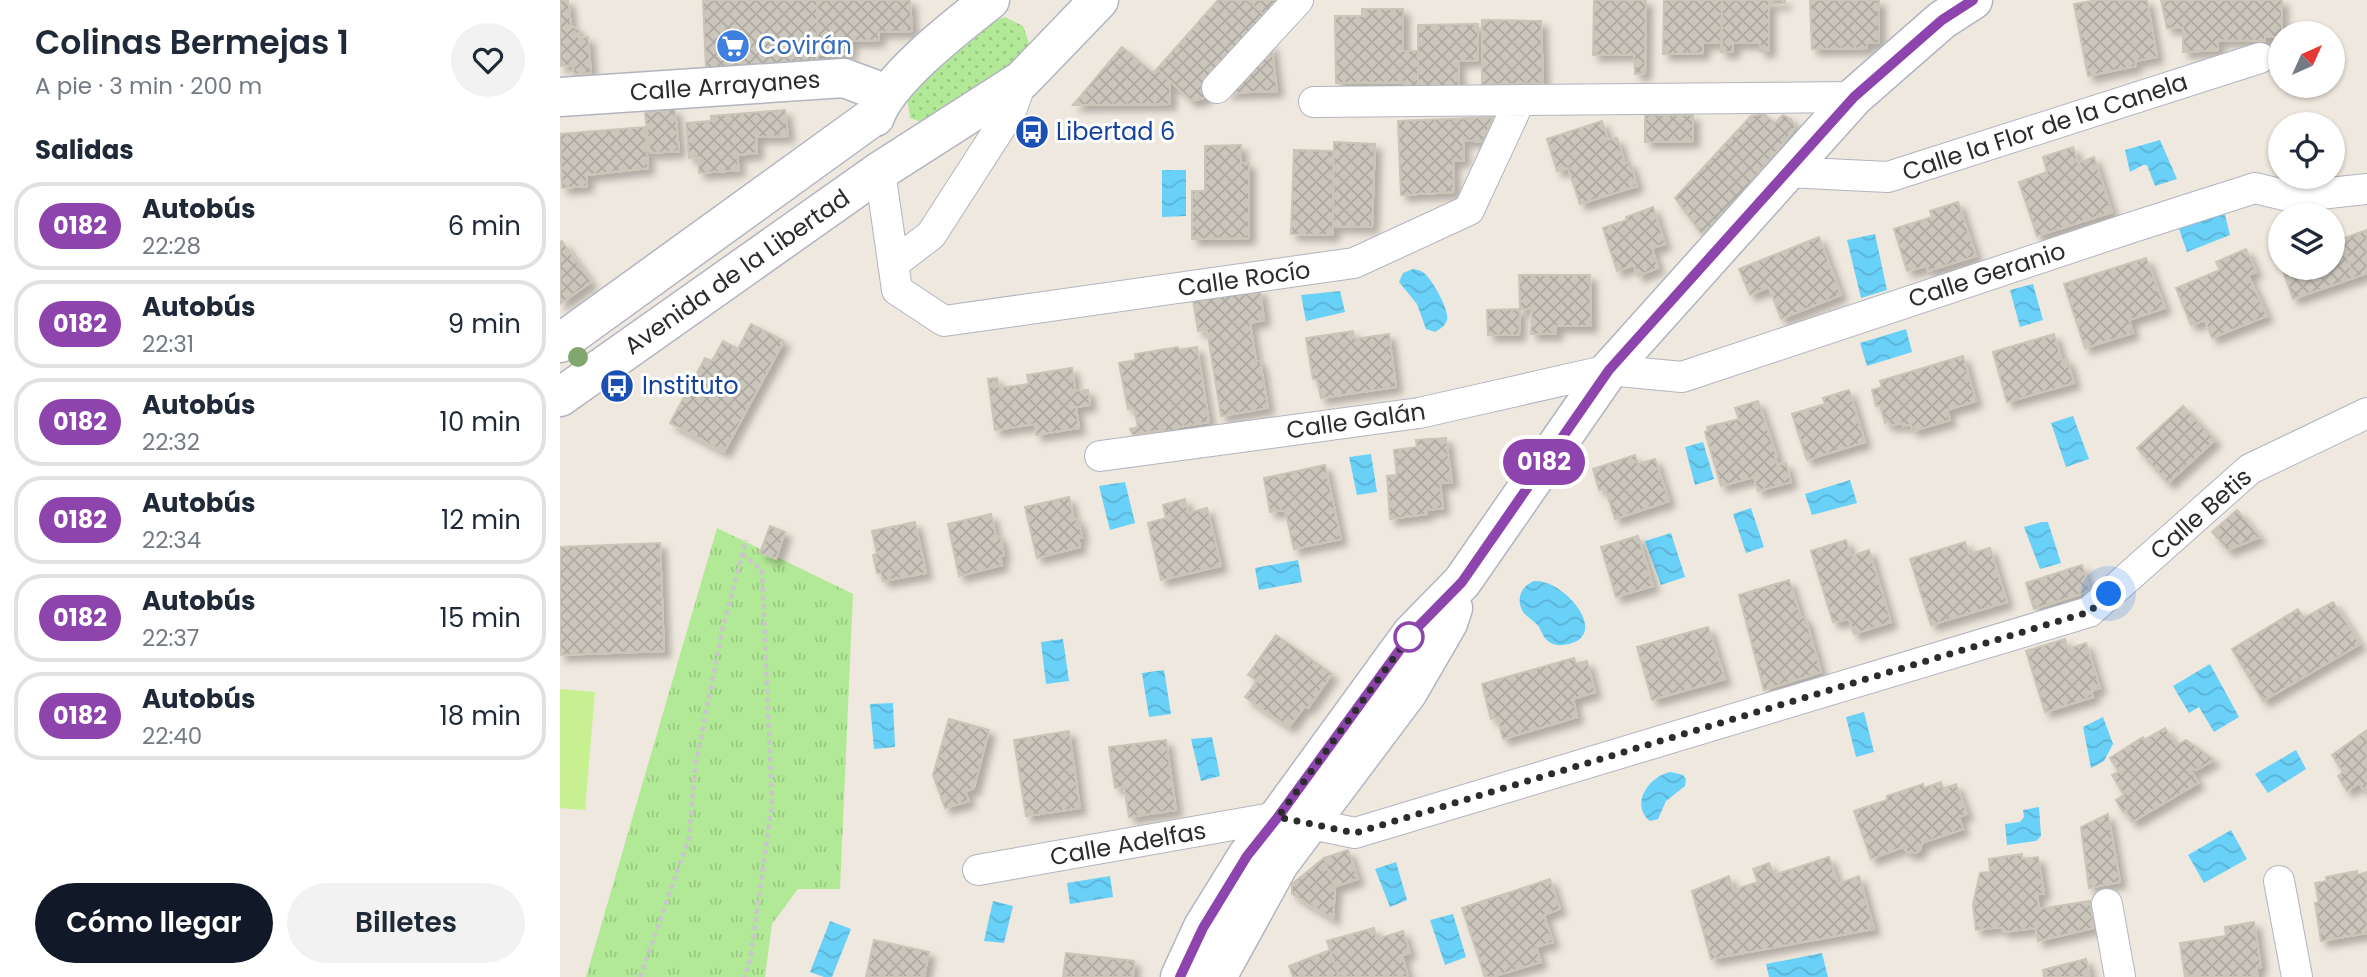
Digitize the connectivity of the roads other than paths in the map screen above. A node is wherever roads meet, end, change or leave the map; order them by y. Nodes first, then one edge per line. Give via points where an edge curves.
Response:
1 (990, 0) edge
2 (1099, 0) edge
3 (1298, 0) edge
4 (1973, 0) edge
5 (2260, 58) dead end
6 (1022, 80) junction
7 (1217, 88) dead end
8 (560, 97) edge
9 (1854, 97) junction
10 (1520, 100) junction
11 (1314, 102) dead end
12 (881, 105) junction
13 (880, 171) junction
14 (1786, 172) junction
15 (2367, 189) edge
16 (895, 277) junction
17 (560, 343) edge
18 (1609, 370) junction
19 (560, 397) edge
20 (2367, 413) edge
21 (1100, 456) dead end
22 (1295, 820) junction
23 (978, 870) dead end
24 (2279, 881) dead end
25 (2107, 904) dead end
26 (1180, 977) edge
27 (1217, 977) edge
28 (2120, 977) edge
29 (2297, 977) edge

1 - 12 street, Avenida de la Libertad via 945,35
2 - 6 street, Avenida de la Libertad
3 - 7 street
4 - 9 street via 1942,20
5 - 14 street, Calle la Flor de la Canela via 1888,177
6 - 13 street, Avenida de la Libertad
6 - 16 street via 1011,111 931,235
8 - 12 street, Calle Arrayanes via 844,78
9 - 10 street
9 - 14 street
10 - 11 street
10 - 16 street, Calle Rocío via 1469,210 1354,263 944,321
12 - 13 street, Avenida de la Libertad
12 - 17 street, Avenida de la Libertad
13 - 16 street, Avenida de la Libertad
13 - 19 street, Avenida de la Libertad
14 - 18 street
15 - 18 street, Calle Geranio via 2292,197 2255,188 1682,377
18 - 21 street, Calle Galán via 1419,413
18 - 22 street via 1462,582 1448,623 1408,692
20 - 22 street, Calle Betis via 2249,469 2089,612 1355,833
22 - 23 street, Calle Adelfas
22 - 26 street via 1241,866
22 - 27 street via 1279,864
24 - 29 street
25 - 28 street

